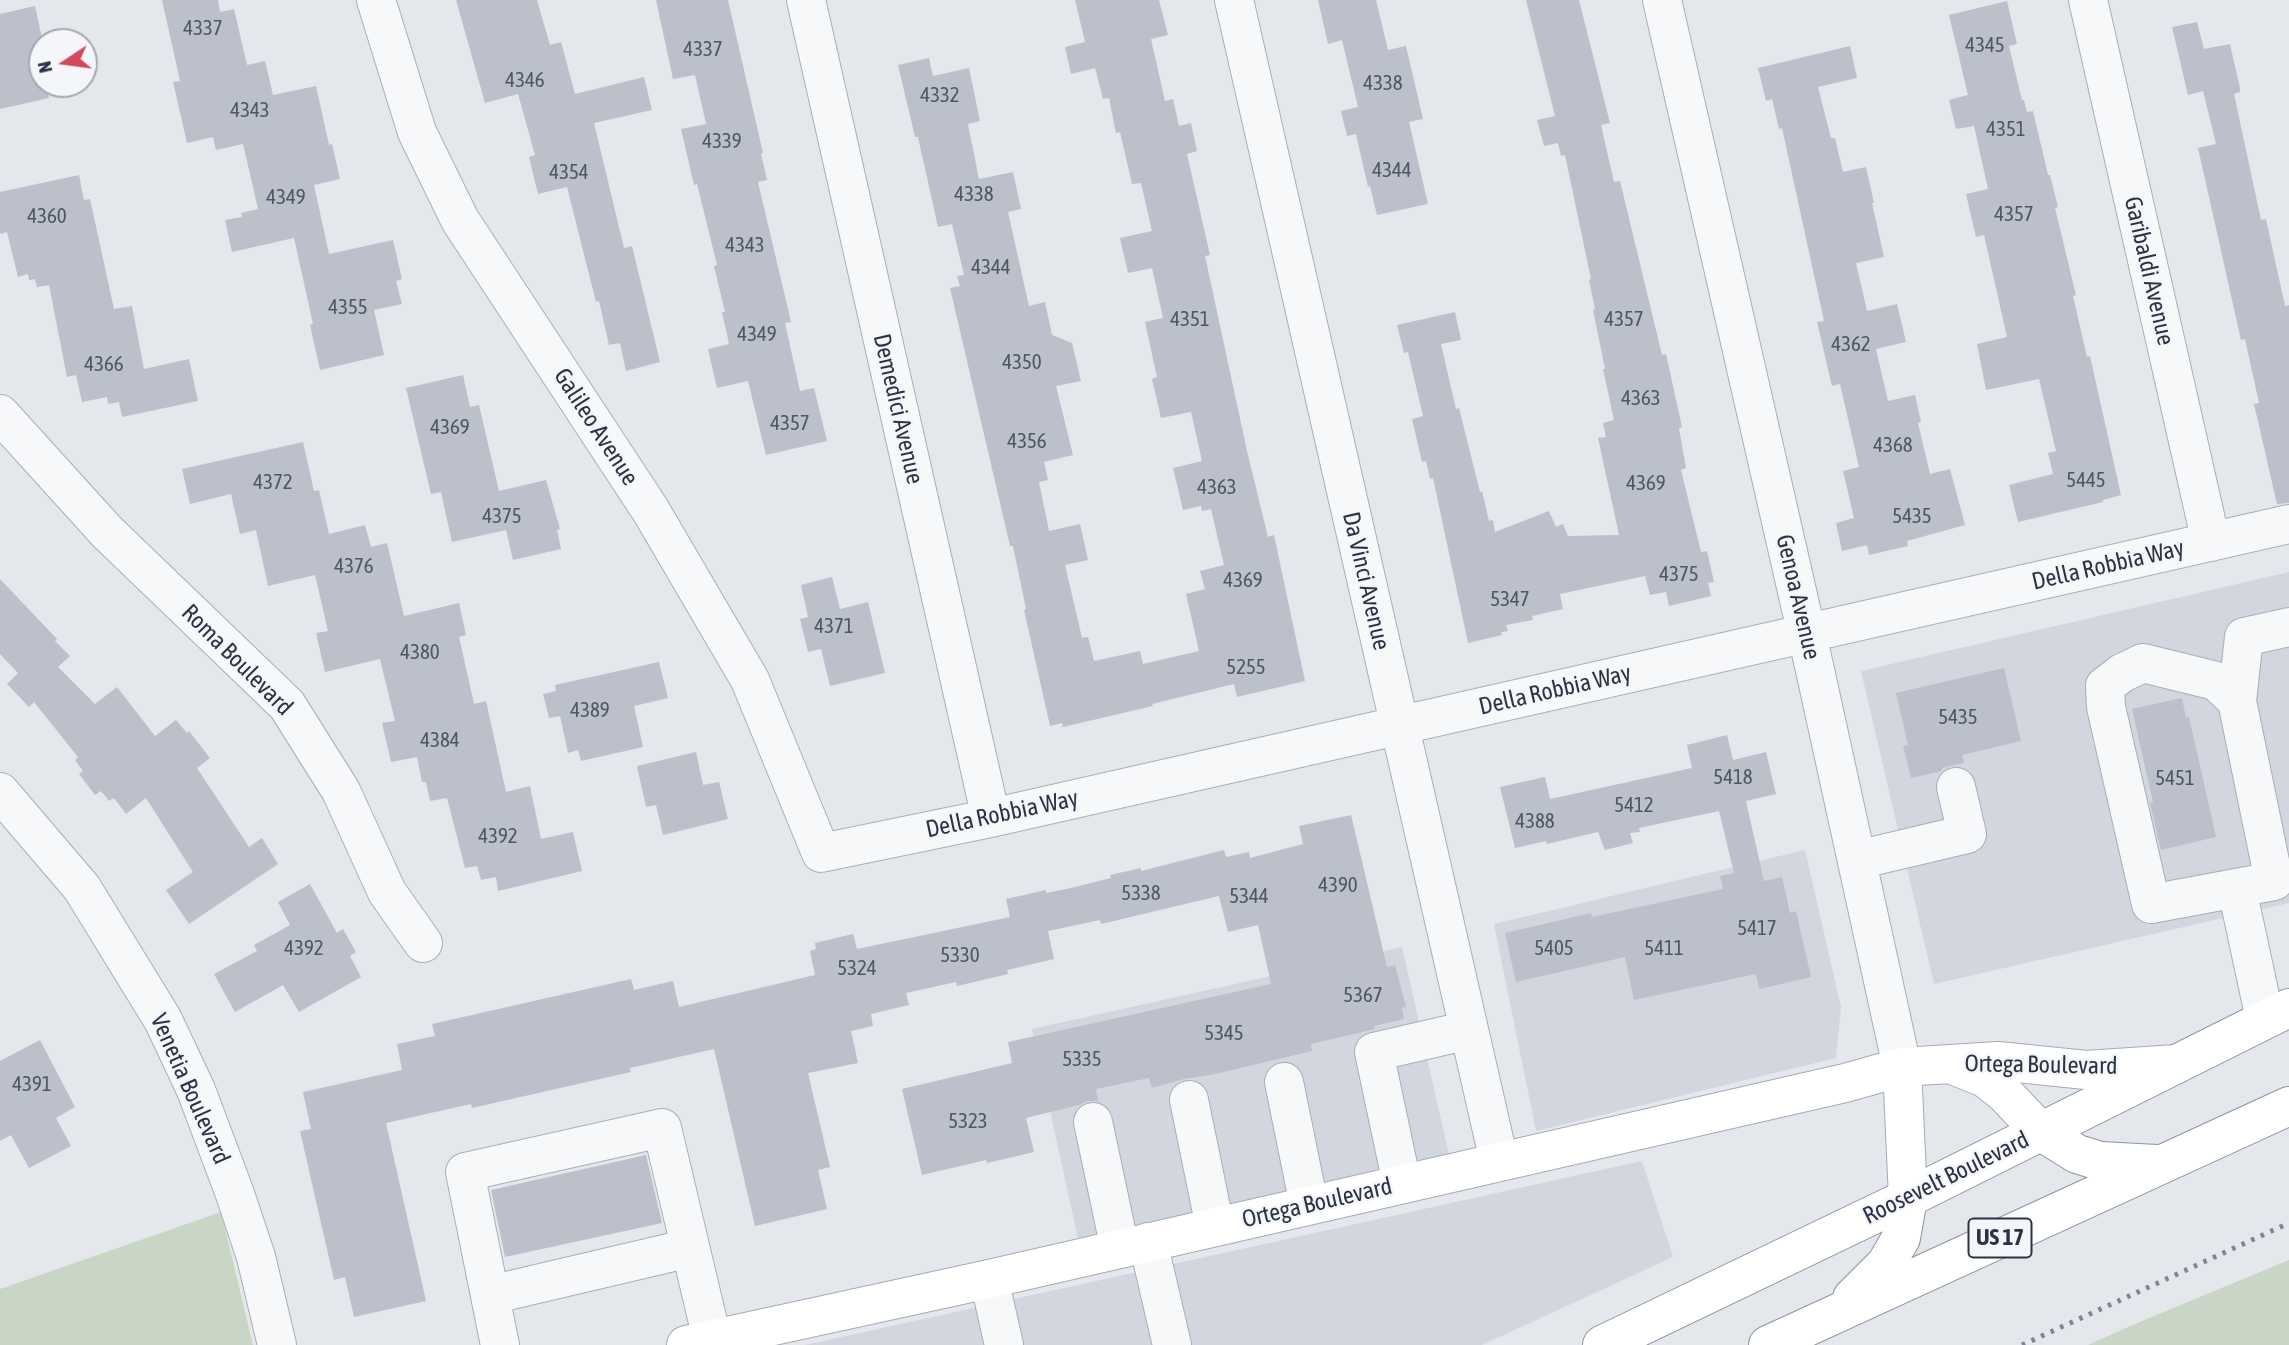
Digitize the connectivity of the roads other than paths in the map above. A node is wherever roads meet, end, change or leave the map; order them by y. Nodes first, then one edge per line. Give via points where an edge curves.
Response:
1 (376, 0) edge
2 (806, 0) edge
3 (1234, 0) edge
4 (1662, 0) edge
5 (2088, 0) edge
6 (0, 414) edge
7 (2289, 524) edge
8 (2211, 542) junction
9 (2289, 627) edge
10 (1806, 633) junction
11 (2237, 701) junction
12 (1399, 726) junction
13 (1956, 787) dead end
14 (0, 792) edge
15 (991, 818) junction
16 (821, 853) joint
17 (1857, 860) junction
18 (2267, 882) edge
19 (423, 943) dead end
20 (2277, 1014) edge
21 (1469, 1030) junction
22 (1948, 1063) junction
23 (2176, 1064) junction
24 (1902, 1067) junction
25 (1284, 1082) dead end
26 (1189, 1100) dead end
27 (2289, 1107) edge
28 (1093, 1122) dead end
29 (2040, 1131) junction
30 (1499, 1161) junction
31 (2162, 1165) junction
32 (1402, 1184) junction
33 (1908, 1198) junction
34 (1309, 1205) junction
35 (1215, 1227) junction
36 (1134, 1246) junction
37 (690, 1248) junction
38 (989, 1279) junction
39 (490, 1295) junction
40 (1838, 1312) junction
41 (699, 1342) edge
42 (277, 1345) edge
43 (500, 1345) edge
44 (1004, 1345) edge
45 (1172, 1345) edge
46 (1602, 1345) edge
47 (1768, 1345) edge

1 - 16 street, Galileo Avenue via 417,132 460,220 651,511 750,680
2 - 15 street, Demedici Avenue
3 - 12 street, Da Vinci Avenue
4 - 10 street, Genoa Avenue
5 - 8 street, Garibaldi Avenue
6 - 19 street, Roma Boulevard via 107,532 286,705 341,790 387,892
7 - 8 street, Della Robbia Way
8 - 10 street, Della Robbia Way
9 - 11 street via 2244,637
10 - 12 street, Della Robbia Way
10 - 17 street, Genoa Avenue
11 - 18 street
11 - 18 street via 2216,681 2143,663 2105,686 2151,904
12 - 15 street, Della Robbia Way
12 - 21 street, Da Vinci Avenue
13 - 17 street via 1967,834
14 - 42 street, Venetia Boulevard via 82,888 163,1020 197,1090 235,1194
15 - 16 street, Della Robbia Way
17 - 24 street, Genoa Avenue
18 - 20 street
20 - 23 main road, Roosevelt Boulevard
21 - 30 street, Da Vinci Avenue
21 - 32 street via 1374,1052
22 - 23 main road, Ortega Boulevard via 1998,1061 2085,1070
22 - 24 main road, Ortega Boulevard
22 - 29 main road, Ortega Boulevard via 1985,1077
23 - 29 main road, Roosevelt Boulevard
24 - 30 main road, Ortega Boulevard
24 - 33 main road, Genoa Avenue
25 - 34 street
26 - 35 street
27 - 31 main road, US 17
28 - 36 street
29 - 31 main road, Ortega Boulevard via 2077,1154
29 - 33 main road, Roosevelt Boulevard
30 - 32 main road, Ortega Boulevard
31 - 40 main road, US 17
32 - 34 main road, Ortega Boulevard
33 - 40 main road, Genoa Avenue via 1901,1238 1886,1264
33 - 46 main road, Roosevelt Boulevard
34 - 35 main road, Ortega Boulevard
35 - 36 main road, Ortega Boulevard
36 - 38 main road, Ortega Boulevard
36 - 45 street
37 - 39 street
37 - 39 street via 662,1128 465,1172
37 - 41 street
38 - 41 main road, Ortega Boulevard
38 - 44 street
39 - 43 street
40 - 47 main road, US 17

